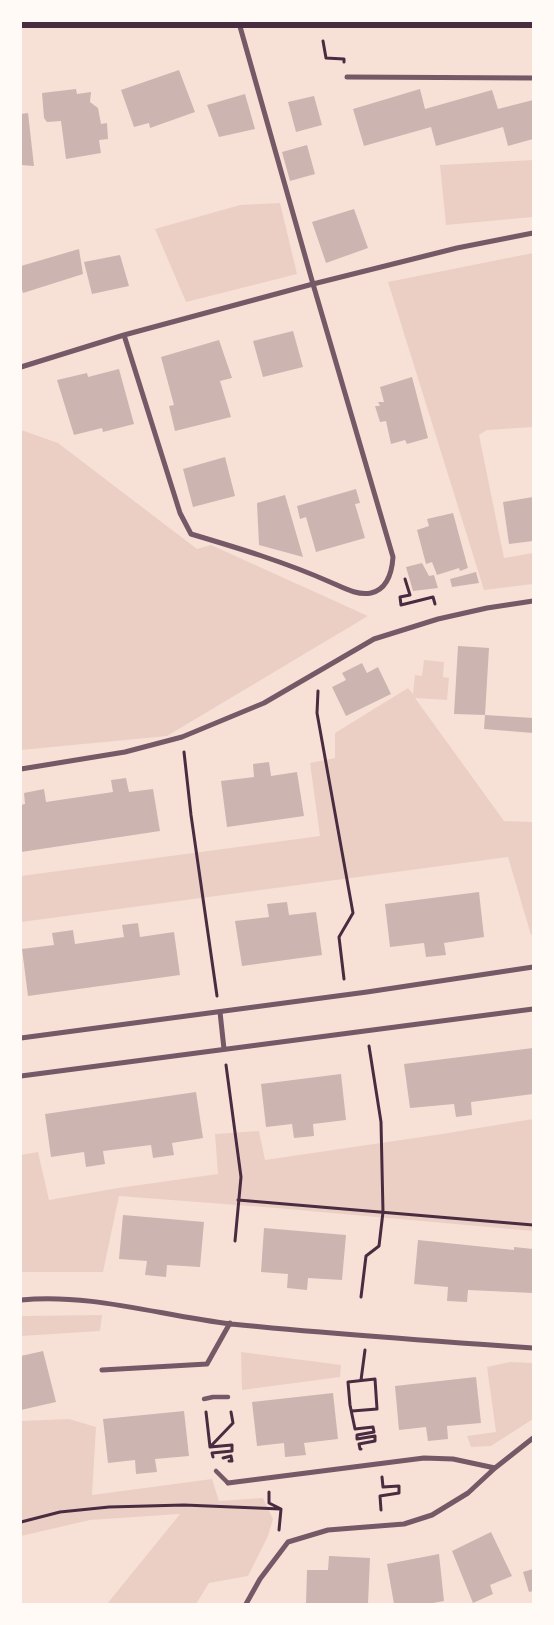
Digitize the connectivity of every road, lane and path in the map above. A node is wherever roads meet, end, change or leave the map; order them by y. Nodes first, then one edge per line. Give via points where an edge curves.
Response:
1 (239, 22) edge
2 (21, 23) edge
3 (319, 23) junction
4 (533, 23) edge
5 (344, 59) dead end
6 (347, 78) dead end
7 (533, 78) edge
8 (533, 233) edge
9 (313, 284) junction
10 (124, 335) junction
11 (21, 367) edge
12 (404, 576) dead end
13 (533, 601) edge
14 (438, 619) junction
15 (318, 672) junction
16 (182, 737) junction
17 (21, 769) edge
18 (533, 967) edge
19 (346, 995) junction
20 (533, 1009) edge
21 (220, 1012) junction
22 (368, 1031) junction
23 (21, 1038) edge
24 (224, 1049) junction
25 (21, 1076) edge
26 (238, 1200) junction
27 (383, 1212) junction
28 (533, 1225) edge
29 (235, 1241) dead end
30 (361, 1297) dead end
31 (21, 1300) edge
32 (230, 1323) junction
33 (367, 1335) junction
34 (533, 1348) edge
35 (102, 1370) dead end
36 (361, 1380) junction
37 (228, 1397) dead end
38 (204, 1399) dead end
39 (352, 1411) junction
40 (233, 1423) dead end
41 (209, 1426) dead end
42 (533, 1438) edge
43 (210, 1447) junction
44 (360, 1450) dead end
45 (382, 1464) junction
46 (495, 1468) junction
47 (216, 1471) joint
48 (268, 1479) junction
49 (228, 1483) joint
50 (281, 1509) junction
51 (21, 1522) edge
52 (382, 1526) junction
53 (279, 1531) dead end
54 (246, 1604) edge

1 - 2 main road
1 - 3 main road
1 - 9 street
3 - 4 main road
3 - 5 path via 326,58
6 - 7 street
8 - 9 street via 448,250
9 - 10 street
9 - 10 street via 393,557 389,579 370,593 357,592 302,569 191,534 180,513
10 - 11 street
12 - 14 path via 410,595 400,597 400,605 433,597
13 - 14 street
14 - 15 street via 374,639
15 - 16 street via 264,703
15 - 19 path via 317,712 353,913 339,937
16 - 17 street via 125,752
16 - 21 path
18 - 19 street
19 - 21 street
20 - 22 street
21 - 23 street
21 - 24 street
22 - 24 street
22 - 27 path via 381,1122
24 - 25 street
24 - 26 path via 241,1177
26 - 27 path
26 - 29 path
27 - 28 path
27 - 30 path via 379,1246 366,1256
31 - 32 street via 78,1300
32 - 33 street
32 - 35 street via 207,1364
33 - 34 street
33 - 36 path
36 - 39 path via 348,1382
36 - 39 path via 375,1379 377,1409
37 - 38 street
39 - 44 path via 355,1428 373,1427 374,1432 357,1435 357,1438 375,1436 375,1441 359,1444
40 - 43 path
41 - 43 path
42 - 46 street
43 - 47 path via 232,1445 232,1450 212,1453 213,1459 231,1456 232,1461 216,1463
45 - 46 street via 424,1458 453,1459
45 - 48 street
45 - 52 path via 383,1487 399,1486 399,1493 380,1496
46 - 52 street via 468,1494 432,1515 404,1524
47 - 49 street
48 - 49 street
48 - 50 path via 269,1503
50 - 51 path via 184,1505 109,1507 60,1512
50 - 53 path
52 - 54 street via 328,1530 288,1542

